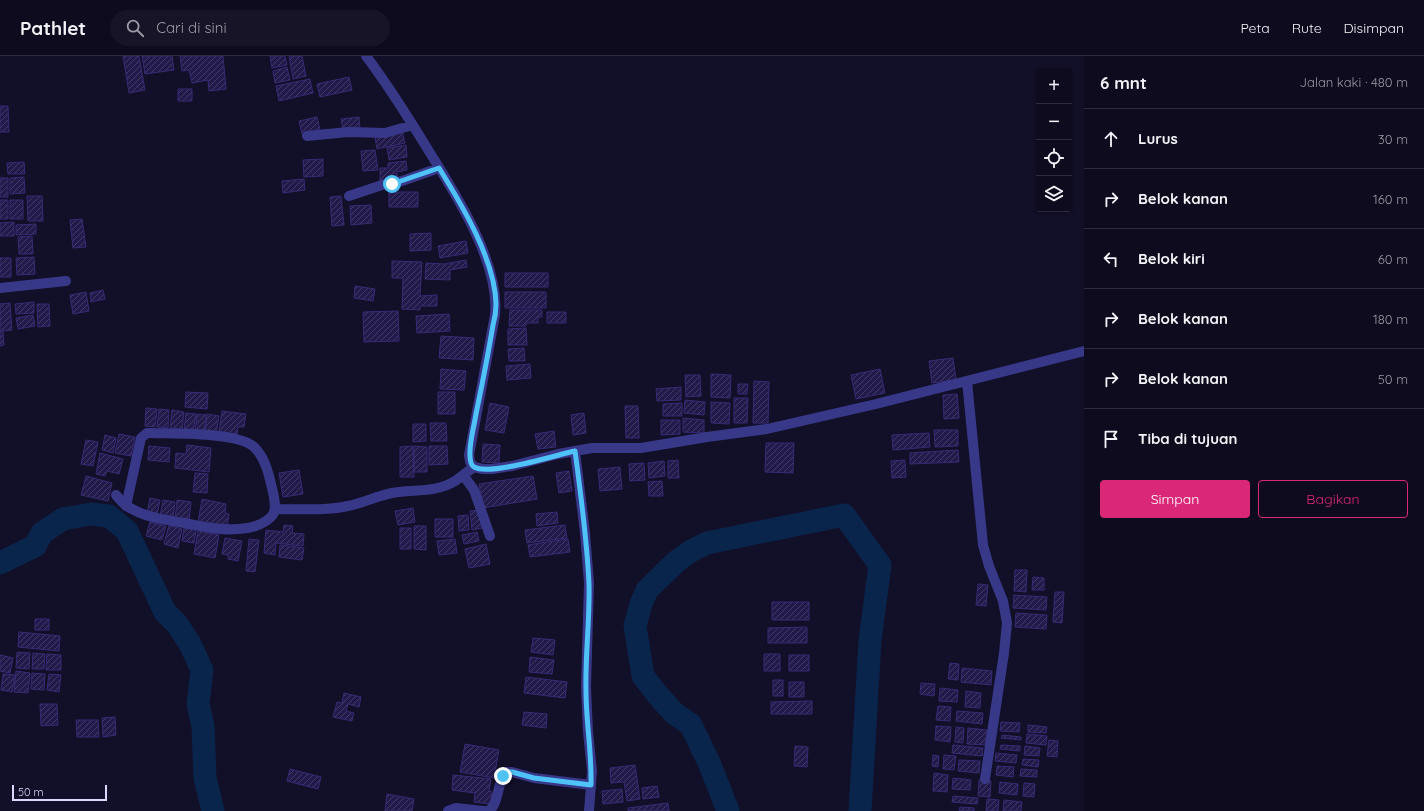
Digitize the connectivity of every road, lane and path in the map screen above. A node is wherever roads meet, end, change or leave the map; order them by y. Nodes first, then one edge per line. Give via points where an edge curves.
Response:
1 (366, 56) edge
2 (413, 125) junction
3 (307, 136) dead end
4 (439, 168) junction
5 (349, 196) dead end
6 (66, 281) dead end
7 (0, 288) edge
8 (1084, 351) edge
9 (967, 381) junction
10 (575, 451) junction
11 (474, 467) junction
12 (464, 475) junction
13 (116, 495) dead end
14 (126, 506) junction
15 (275, 509) junction
16 (490, 536) dead end
17 (985, 779) dead end
18 (591, 785) junction
19 (448, 811) edge
20 (483, 811) edge
21 (487, 811) edge
22 (589, 811) edge

1 - 2 street
2 - 3 street via 385,133 348,132
2 - 4 street
4 - 5 street
4 - 11 street via 475,232 485,256 496,304 469,455
6 - 7 street
8 - 9 street
9 - 10 street via 774,427 641,448 592,448
9 - 17 street via 983,545 1003,601 1007,623
10 - 11 street via 502,468
10 - 18 street via 586,533 589,583 586,687
11 - 12 street
12 - 15 street via 440,488 389,494 350,506 304,510
12 - 16 street via 474,490
13 - 14 street
14 - 15 street via 144,515 228,530 248,528 265,522 273,516
14 - 15 street via 142,438 151,433 233,437 248,443 254,447 263,461
18 - 21 street via 506,772 494,804
18 - 22 street
19 - 20 street via 456,808

